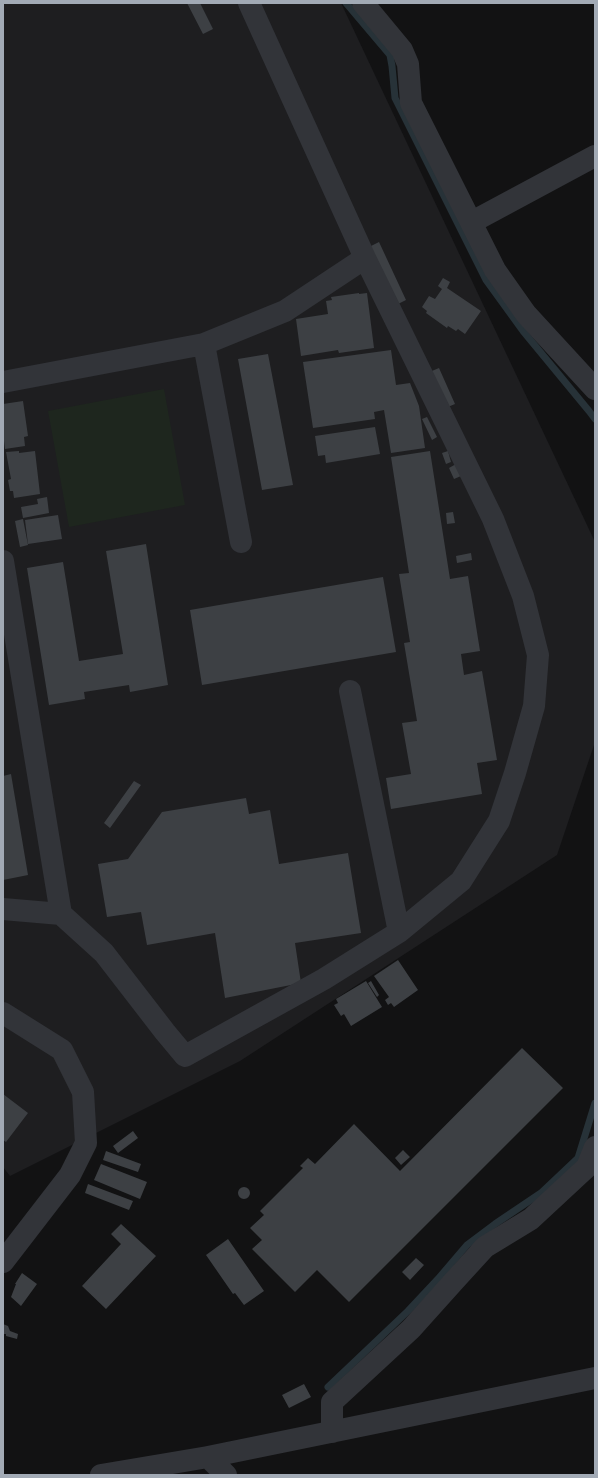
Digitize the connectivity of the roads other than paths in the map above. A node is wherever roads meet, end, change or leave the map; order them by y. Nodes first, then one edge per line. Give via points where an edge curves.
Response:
1 (249, 3) edge
2 (363, 3) edge
3 (595, 156) edge
4 (472, 222) junction
5 (365, 258) junction
6 (204, 344) junction
7 (3, 382) edge
8 (595, 389) edge
9 (241, 542) dead end
10 (3, 561) edge
11 (350, 691) dead end
12 (3, 909) edge
13 (61, 914) junction
14 (399, 932) junction
15 (3, 1014) edge
16 (595, 1147) edge
17 (3, 1262) edge
18 (595, 1378) edge
19 (332, 1432) junction
20 (208, 1457) junction
21 (101, 1475) edge
22 (226, 1475) edge

1 - 5 street
2 - 4 street via 402,50 408,64 411,103
3 - 4 street
4 - 8 street via 495,270 526,314
5 - 6 street via 285,311
5 - 14 street via 493,518 524,596 538,656 534,706 499,821 461,881
6 - 7 street
6 - 9 street
10 - 13 street
11 - 14 street
12 - 13 street
13 - 14 street via 104,953 185,1056 324,979
15 - 17 street via 62,1050 83,1092 86,1143 70,1175
16 - 19 street via 587,1167 531,1219 485,1248 411,1329 332,1402
18 - 19 street
19 - 20 street
20 - 21 street
20 - 22 street

